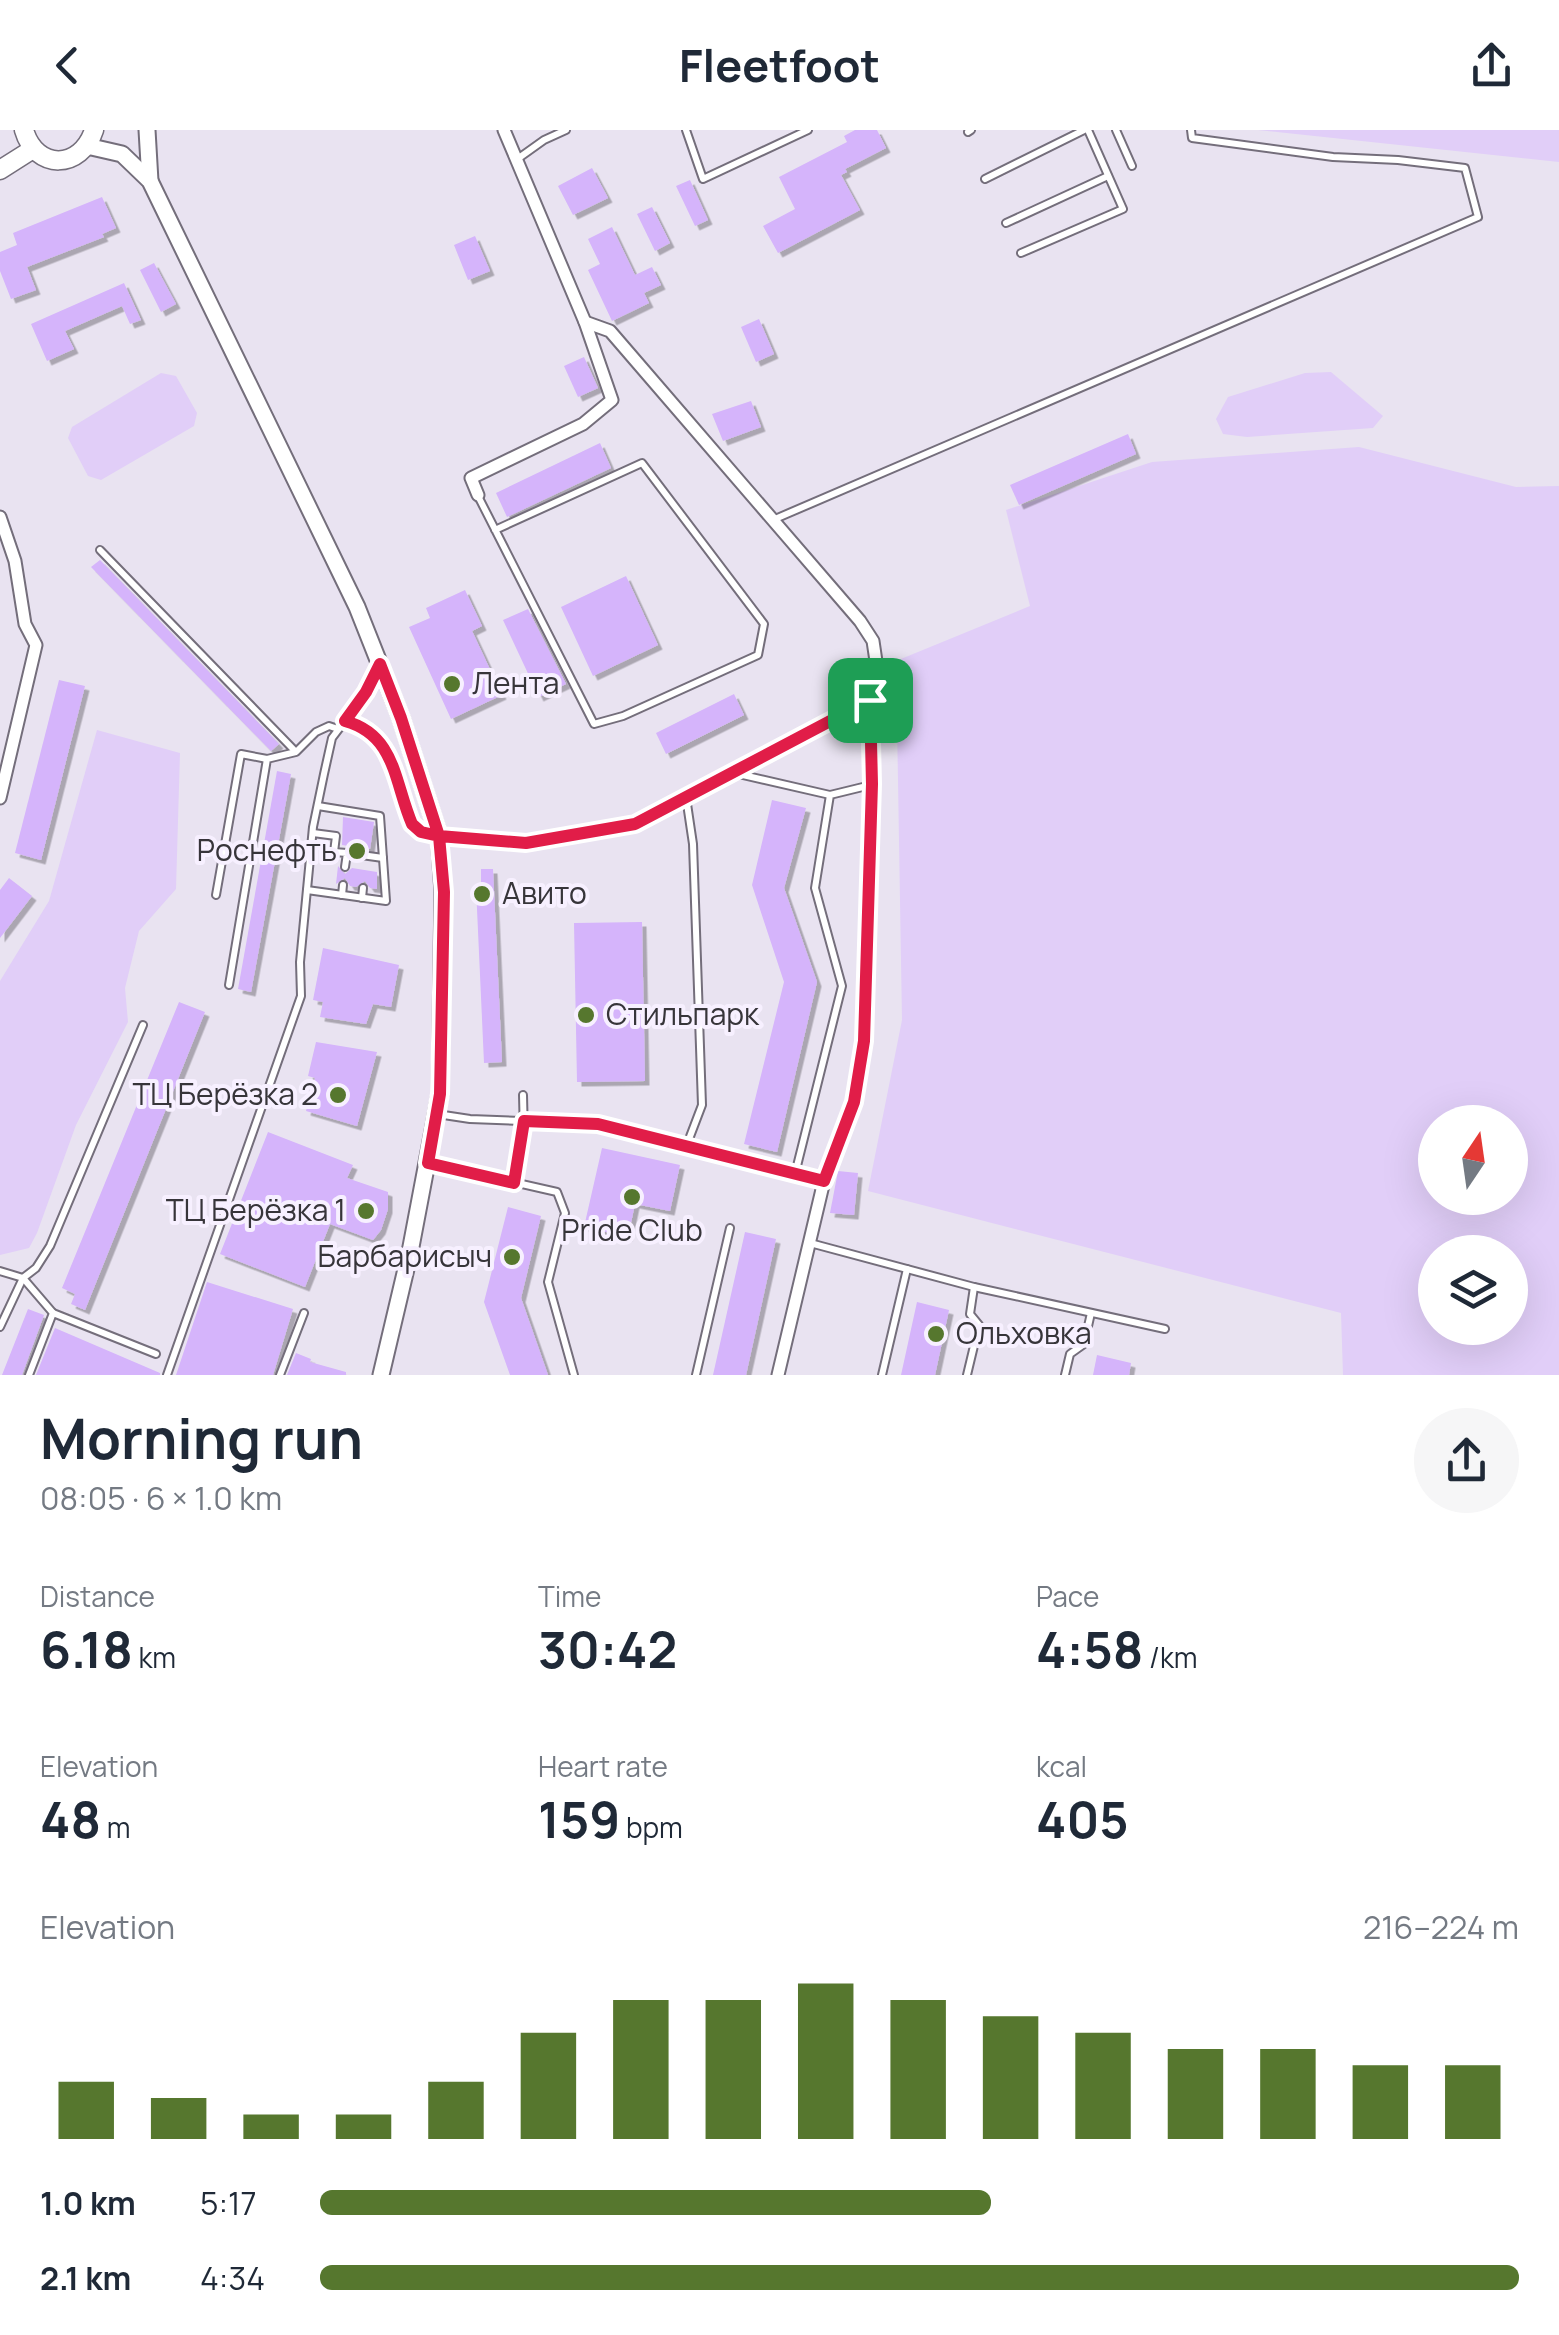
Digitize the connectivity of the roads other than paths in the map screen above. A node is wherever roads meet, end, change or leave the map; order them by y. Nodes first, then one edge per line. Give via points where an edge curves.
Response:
1 (24, 130) edge
2 (148, 130) edge
3 (504, 130) edge
4 (566, 130) edge
5 (686, 130) edge
6 (808, 130) edge
7 (1086, 130) edge
8 (1116, 130) edge
9 (1192, 130) edge
10 (90, 138) edge
11 (33, 149) junction
12 (515, 161) junction
13 (1132, 166) dead end
14 (0, 170) edge
15 (1108, 176) junction
16 (985, 179) dead end
17 (150, 180) junction
18 (1006, 223) dead end
19 (1021, 253) dead end
20 (585, 322) junction
21 (478, 494) joint
22 (0, 516) edge
23 (773, 520) junction
24 (495, 530) junction
25 (100, 550) dead end
26 (380, 664) junction
27 (870, 700) junction
28 (345, 721) junction
29 (338, 729) junction
30 (296, 752) junction
31 (267, 758) junction
32 (732, 773) junction
33 (872, 784) junction
34 (830, 795) junction
35 (686, 797) junction
36 (0, 798) edge
37 (317, 806) junction
38 (313, 833) junction
39 (439, 836) junction
40 (348, 853) junction
41 (368, 856) junction
42 (383, 858) junction
43 (346, 867) dead end
44 (366, 870) dead end
45 (343, 885) dead end
46 (364, 888) dead end
47 (307, 890) junction
48 (216, 895) dead end
49 (342, 895) junction
50 (362, 898) junction
51 (229, 985) dead end
52 (143, 1026) dead end
53 (523, 1095) dead end
54 (437, 1114) junction
55 (524, 1121) junction
56 (686, 1148) junction
57 (428, 1163) junction
58 (795, 1174) junction
59 (824, 1181) junction
60 (514, 1183) junction
61 (730, 1228) dead end
62 (810, 1242) junction
63 (906, 1269) junction
64 (0, 1271) edge
65 (22, 1278) junction
66 (974, 1287) junction
67 (53, 1313) junction
68 (304, 1313) dead end
69 (1091, 1313) junction
70 (0, 1327) edge
71 (1164, 1329) dead end
72 (156, 1354) dead end
73 (29, 1375) edge
74 (167, 1375) edge
75 (280, 1375) edge
76 (381, 1375) edge
77 (574, 1375) edge
78 (696, 1375) edge
79 (778, 1375) edge
80 (882, 1375) edge
81 (967, 1375) edge
82 (1066, 1375) edge

1 - 11 main road
2 - 17 street
3 - 12 street
4 - 12 lane
5 - 6 lane via 703,179
7 - 15 lane
7 - 16 lane
8 - 13 lane
9 - 23 lane via 1192,138 1465,168 1478,217
10 - 11 main road via 66,160
10 - 17 street via 122,154
11 - 14 main road
12 - 20 street
15 - 18 lane
15 - 19 lane via 1123,209
17 - 26 street
20 - 21 street via 612,400 584,424 471,478
20 - 23 street via 610,331
21 - 24 lane
22 - 36 street via 36,646
23 - 27 street via 874,641
24 - 24 lane via 594,724 758,655 764,624 642,464
25 - 30 lane
26 - 28 lane
26 - 39 street
27 - 32 lane
27 - 33 street
28 - 29 lane
28 - 39 lane via 385,746 412,824
29 - 30 lane via 316,732
29 - 37 lane
30 - 31 lane
31 - 48 lane via 241,754
31 - 51 lane
32 - 34 lane
32 - 35 lane
33 - 34 lane
33 - 59 street via 864,1041 854,1102
34 - 58 lane via 815,888 842,986
35 - 39 lane via 635,824 526,843
35 - 56 lane via 702,1105
37 - 38 lane
37 - 42 lane via 380,816
38 - 40 lane via 336,836 334,852
38 - 47 lane
39 - 54 street via 444,892
40 - 41 lane
40 - 43 lane
41 - 42 lane
41 - 44 lane
42 - 50 lane via 386,902
45 - 49 lane
46 - 50 lane
47 - 49 lane
47 - 74 lane via 302,996
49 - 50 lane
52 - 65 lane via 50,1246
53 - 55 lane
54 - 55 lane
54 - 57 street
55 - 56 lane via 598,1124
55 - 60 lane
56 - 58 lane
57 - 60 lane
57 - 76 street
58 - 59 lane
59 - 62 street
60 - 77 lane via 557,1192 563,1201 548,1282
61 - 78 lane
62 - 63 lane
62 - 79 street
63 - 66 lane
63 - 80 lane
64 - 65 lane
65 - 67 lane
65 - 70 lane
66 - 69 lane
66 - 81 lane via 970,1314 979,1325
67 - 72 lane
67 - 73 lane
68 - 75 lane
69 - 71 lane
69 - 82 lane via 1084,1344 1070,1354

